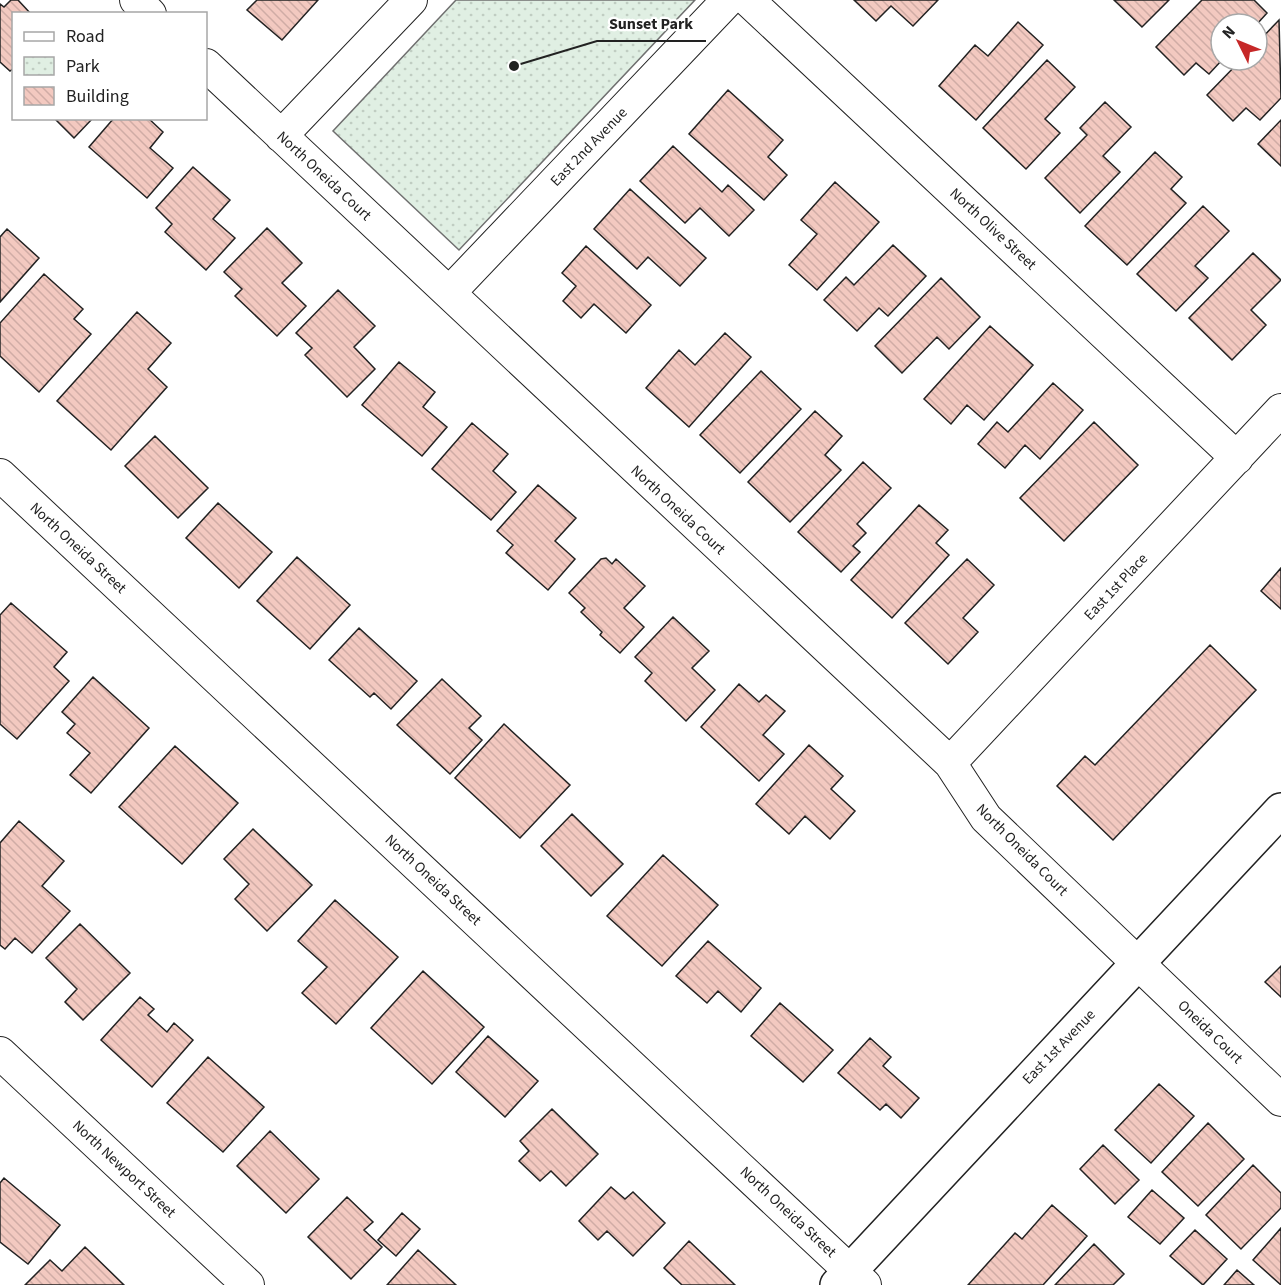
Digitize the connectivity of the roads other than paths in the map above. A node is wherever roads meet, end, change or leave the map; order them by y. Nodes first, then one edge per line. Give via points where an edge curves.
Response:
1 (136, 0) edge
2 (411, 0) edge
3 (728, 0) edge
4 (748, 0) edge
5 (148, 12) edge
6 (207, 66) edge
7 (281, 136) junction
8 (449, 293) junction
9 (1281, 410) edge
10 (1237, 458) junction
11 (0, 476) edge
12 (950, 763) junction
13 (1281, 810) edge
14 (1138, 964) junction
15 (0, 1053) edge
16 (1281, 1100) edge
17 (851, 1280) edge
18 (248, 1285) edge

1 - 5 street
2 - 7 street
3 - 8 street, East 2nd Avenue
4 - 10 street, North Olive Street
6 - 7 street, North Oneida Court
7 - 8 street, North Oneida Court
8 - 12 street, North Oneida Court
9 - 10 street, East 1st Place
10 - 12 street, East 1st Place
11 - 17 street, North Oneida Street
12 - 14 street, North Oneida Court via 986,818
13 - 14 street, East 1st Avenue
14 - 16 street, Oneida Court
14 - 17 street, East 1st Avenue
15 - 18 street, North Newport Street

